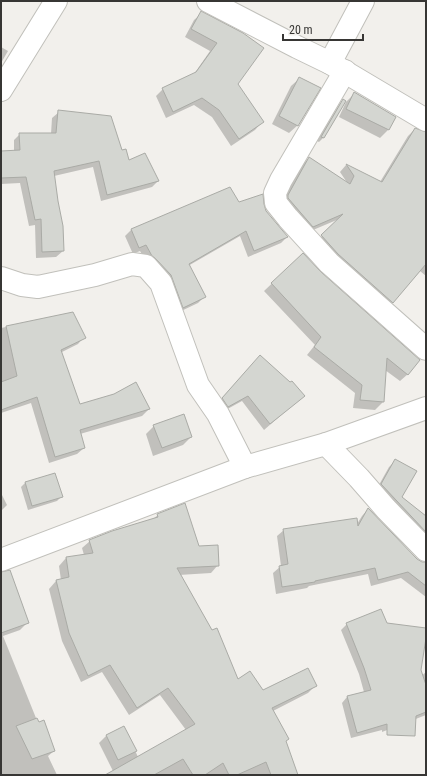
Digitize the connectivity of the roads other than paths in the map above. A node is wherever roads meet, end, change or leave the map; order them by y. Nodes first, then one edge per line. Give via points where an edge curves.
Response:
1 (208, 1) edge
2 (363, 1) edge
3 (53, 2) edge
4 (337, 67) junction
5 (1, 90) edge
6 (426, 120) edge
7 (1, 278) edge
8 (426, 349) edge
9 (426, 408) edge
10 (326, 444) junction
11 (245, 466) junction
12 (426, 550) edge
13 (1, 560) edge

1 - 4 street
2 - 4 street
3 - 5 street
4 - 6 street
4 - 8 street via 274,193 276,203 329,263
7 - 11 street via 38,287 132,264 146,266 161,283 198,385 218,414
9 - 10 street
10 - 11 street
10 - 12 street
11 - 13 street

